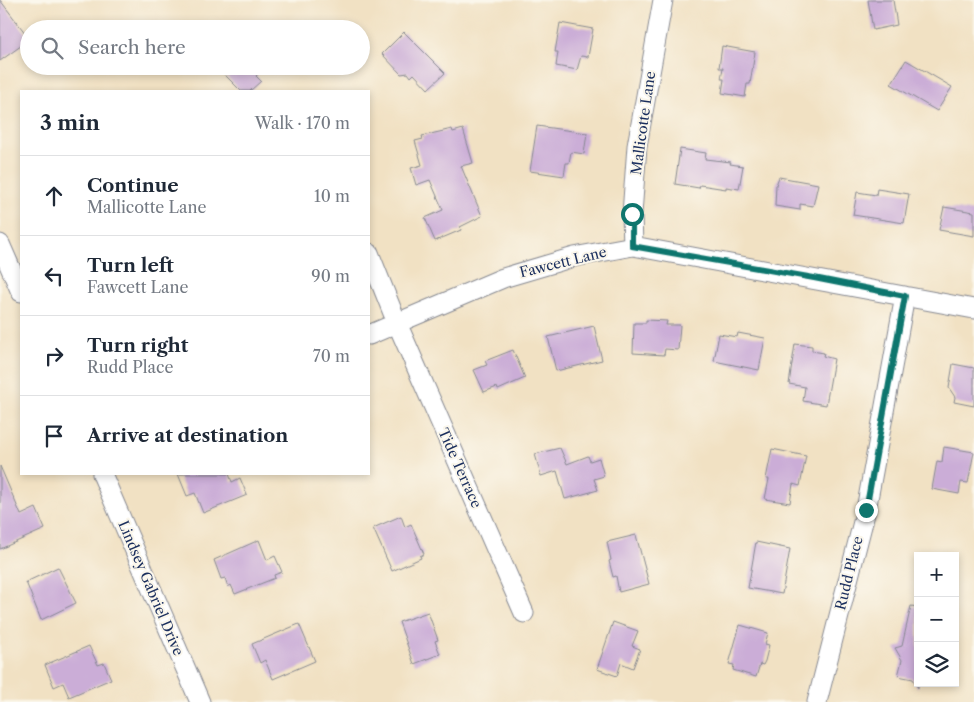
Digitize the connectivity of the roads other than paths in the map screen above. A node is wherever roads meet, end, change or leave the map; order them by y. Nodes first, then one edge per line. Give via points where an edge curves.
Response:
1 (663, 0) edge
2 (0, 244) edge
3 (632, 246) junction
4 (370, 256) edge
5 (20, 290) edge
6 (905, 296) junction
7 (974, 309) edge
8 (397, 323) junction
9 (370, 335) edge
10 (102, 475) edge
11 (524, 614) dead end
12 (200, 702) edge
13 (817, 702) edge

1 - 3 street, Mallicotte Lane via 637,146
2 - 5 street
3 - 6 street, Fawcett Lane
3 - 8 street, Fawcett Lane via 574,257 502,278
4 - 8 street, Tide Terrace
6 - 7 street, Fawcett Lane
6 - 13 street, Rudd Place via 866,510
8 - 9 street, Fawcett Lane
8 - 11 street, Tide Terrace
10 - 12 street, Lindsey Gabriel Drive

